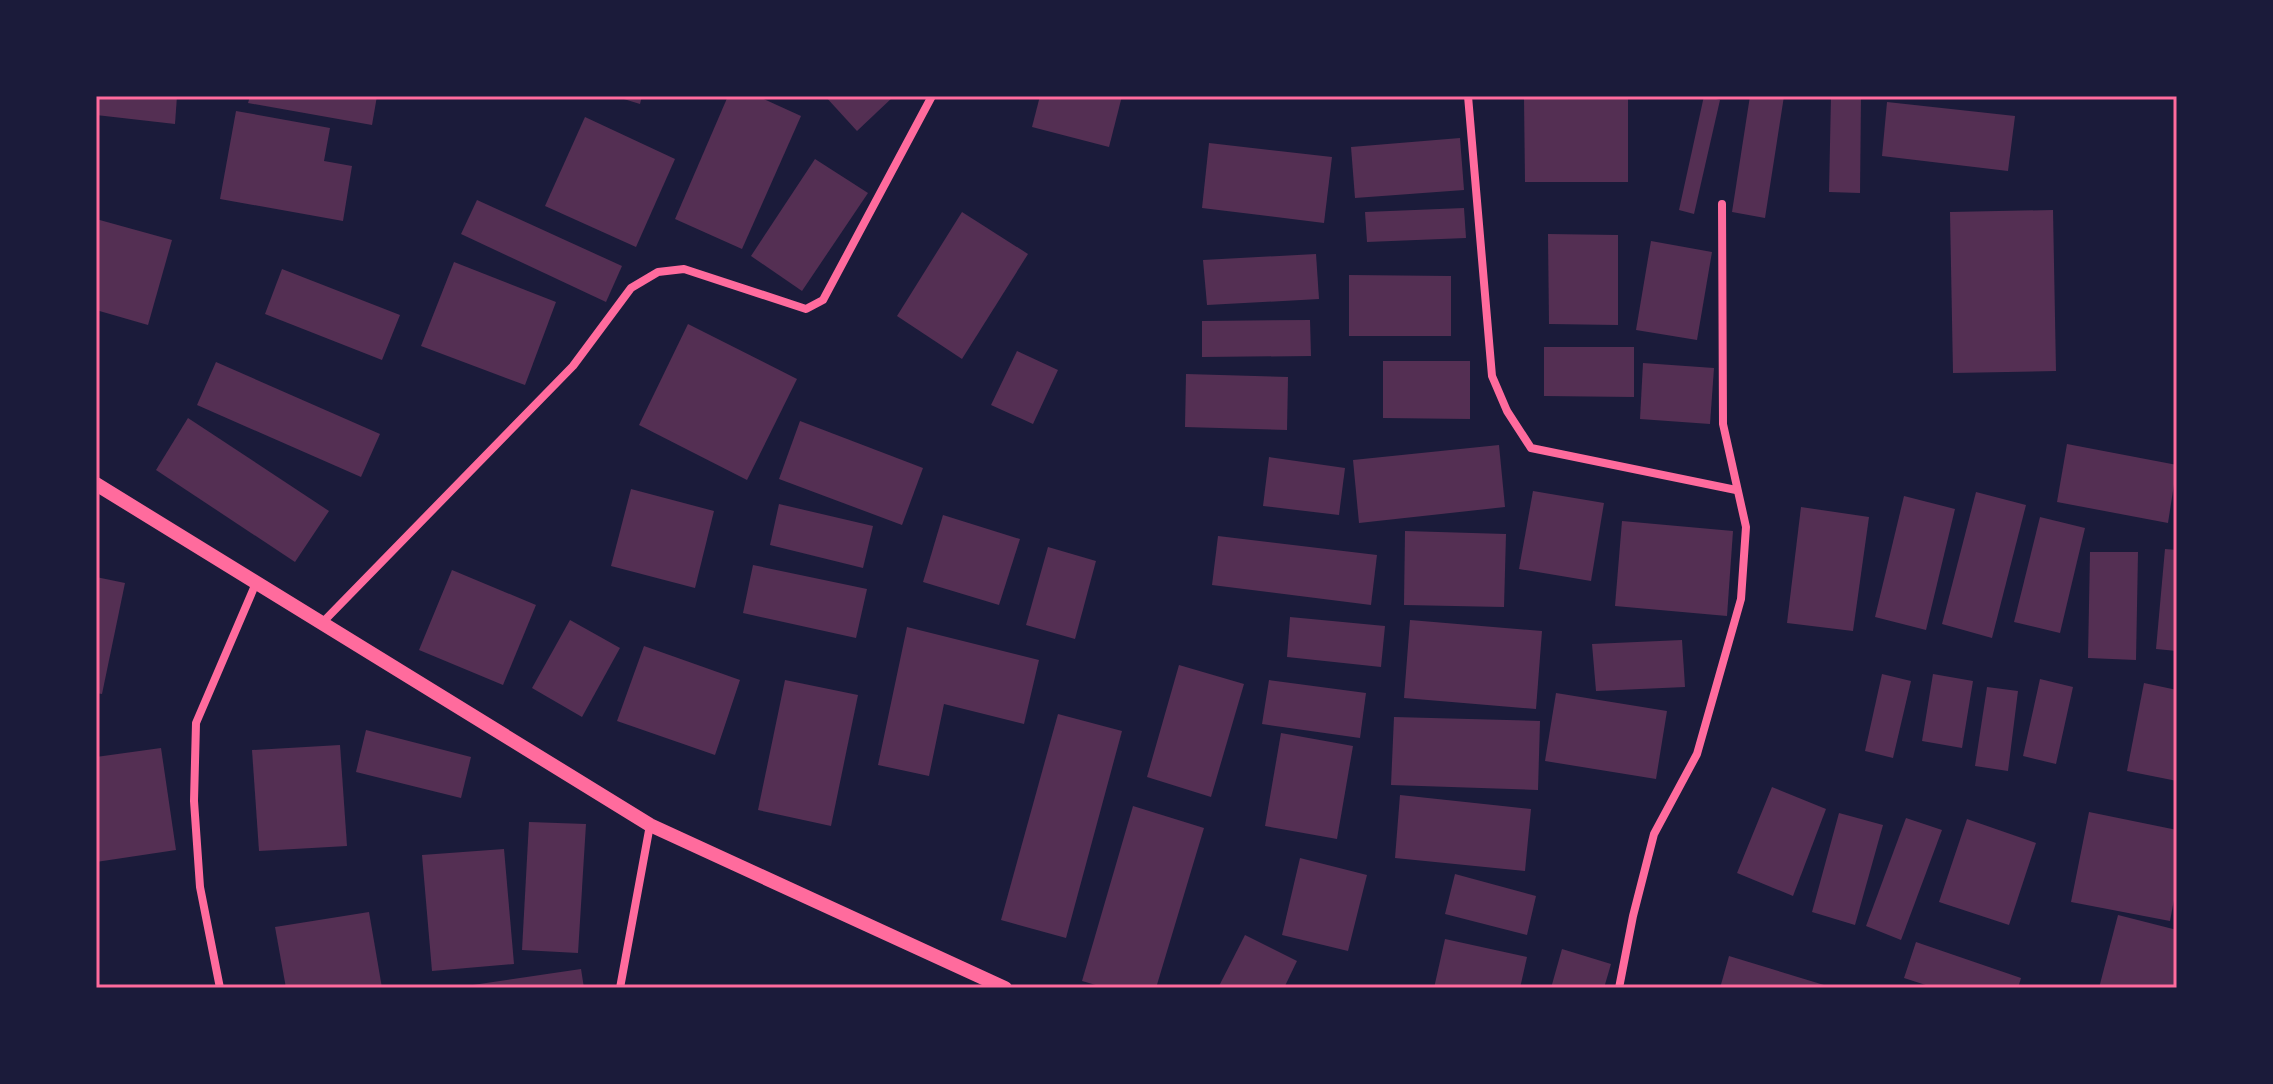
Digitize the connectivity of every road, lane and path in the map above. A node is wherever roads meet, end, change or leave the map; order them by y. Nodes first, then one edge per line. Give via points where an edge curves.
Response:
1 (932, 96) edge
2 (1468, 96) edge
3 (1722, 204) dead end
4 (96, 484) edge
5 (1736, 490) junction
6 (256, 583) junction
7 (323, 622) junction
8 (650, 825) junction
9 (220, 988) edge
10 (620, 988) edge
11 (1005, 988) edge
12 (1619, 988) edge

1 - 7 street via 815,307 806,309 684,269 658,272 631,288 573,366
2 - 5 street via 1492,376 1520,434 1531,448
3 - 5 street via 1723,424
4 - 6 street
5 - 12 street via 1746,527 1741,599 1697,754 1654,834
6 - 7 street
6 - 9 street via 196,723 200,887
7 - 8 street
8 - 10 street
8 - 11 street

